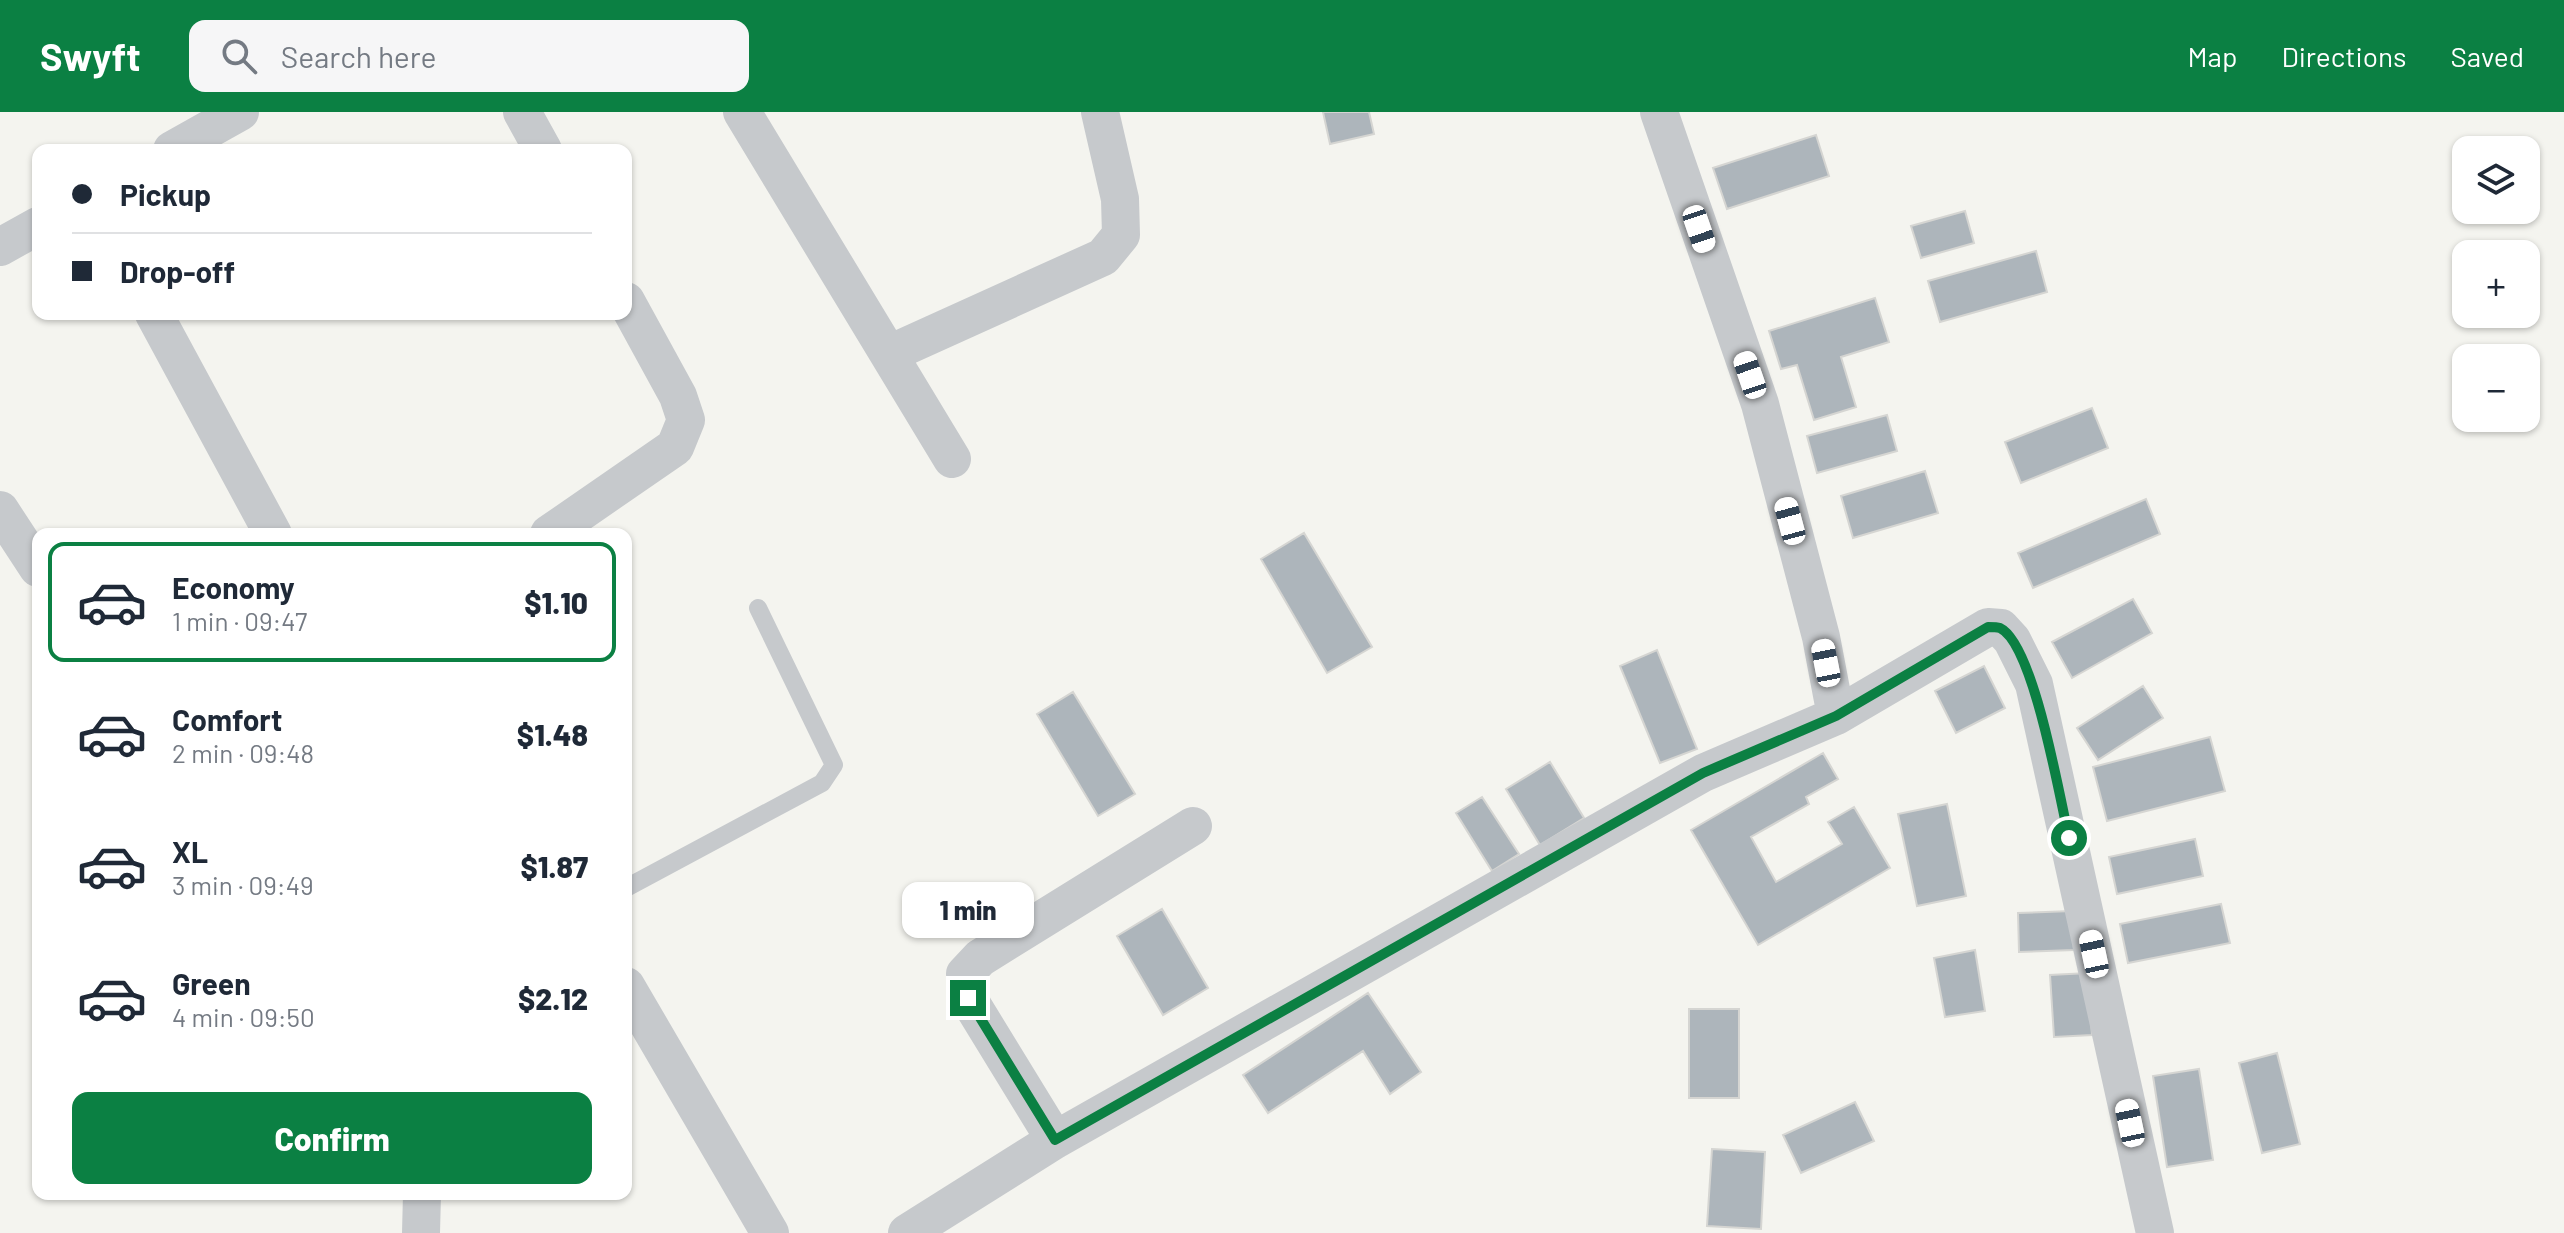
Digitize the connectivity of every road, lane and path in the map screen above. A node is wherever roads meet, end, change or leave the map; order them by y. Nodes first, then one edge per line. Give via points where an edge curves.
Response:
1 (240, 112) edge
2 (522, 112) edge
3 (742, 112) edge
4 (1100, 112) edge
5 (1659, 112) edge
6 (183, 144) edge
7 (540, 144) edge
8 (32, 229) edge
9 (0, 247) edge
10 (632, 312) edge
11 (157, 320) edge
12 (889, 354) junction
13 (952, 459) dead end
14 (0, 510) edge
15 (270, 528) edge
16 (558, 528) edge
17 (32, 559) edge
18 (758, 608) dead end
19 (1836, 716) junction
20 (1193, 826) dead end
21 (632, 885) edge
22 (632, 996) edge
23 (1055, 1140) junction
24 (422, 1200) edge
25 (421, 1233) edge
26 (770, 1233) edge
27 (907, 1233) edge
28 (2155, 1233) edge

1 - 6 street
2 - 7 street
3 - 12 street
4 - 12 street via 1120,199 1121,235 1103,257
5 - 19 street via 1760,404 1821,637
8 - 9 street
10 - 16 street via 686,420 675,447
11 - 15 street
12 - 13 street
14 - 17 street
18 - 21 lane via 834,765 822,783
19 - 23 street via 1703,773
19 - 28 street via 1988,627 2001,628 2012,640 2034,684
20 - 23 street via 980,958 965,974 968,998
22 - 26 street
23 - 27 street
24 - 25 street

